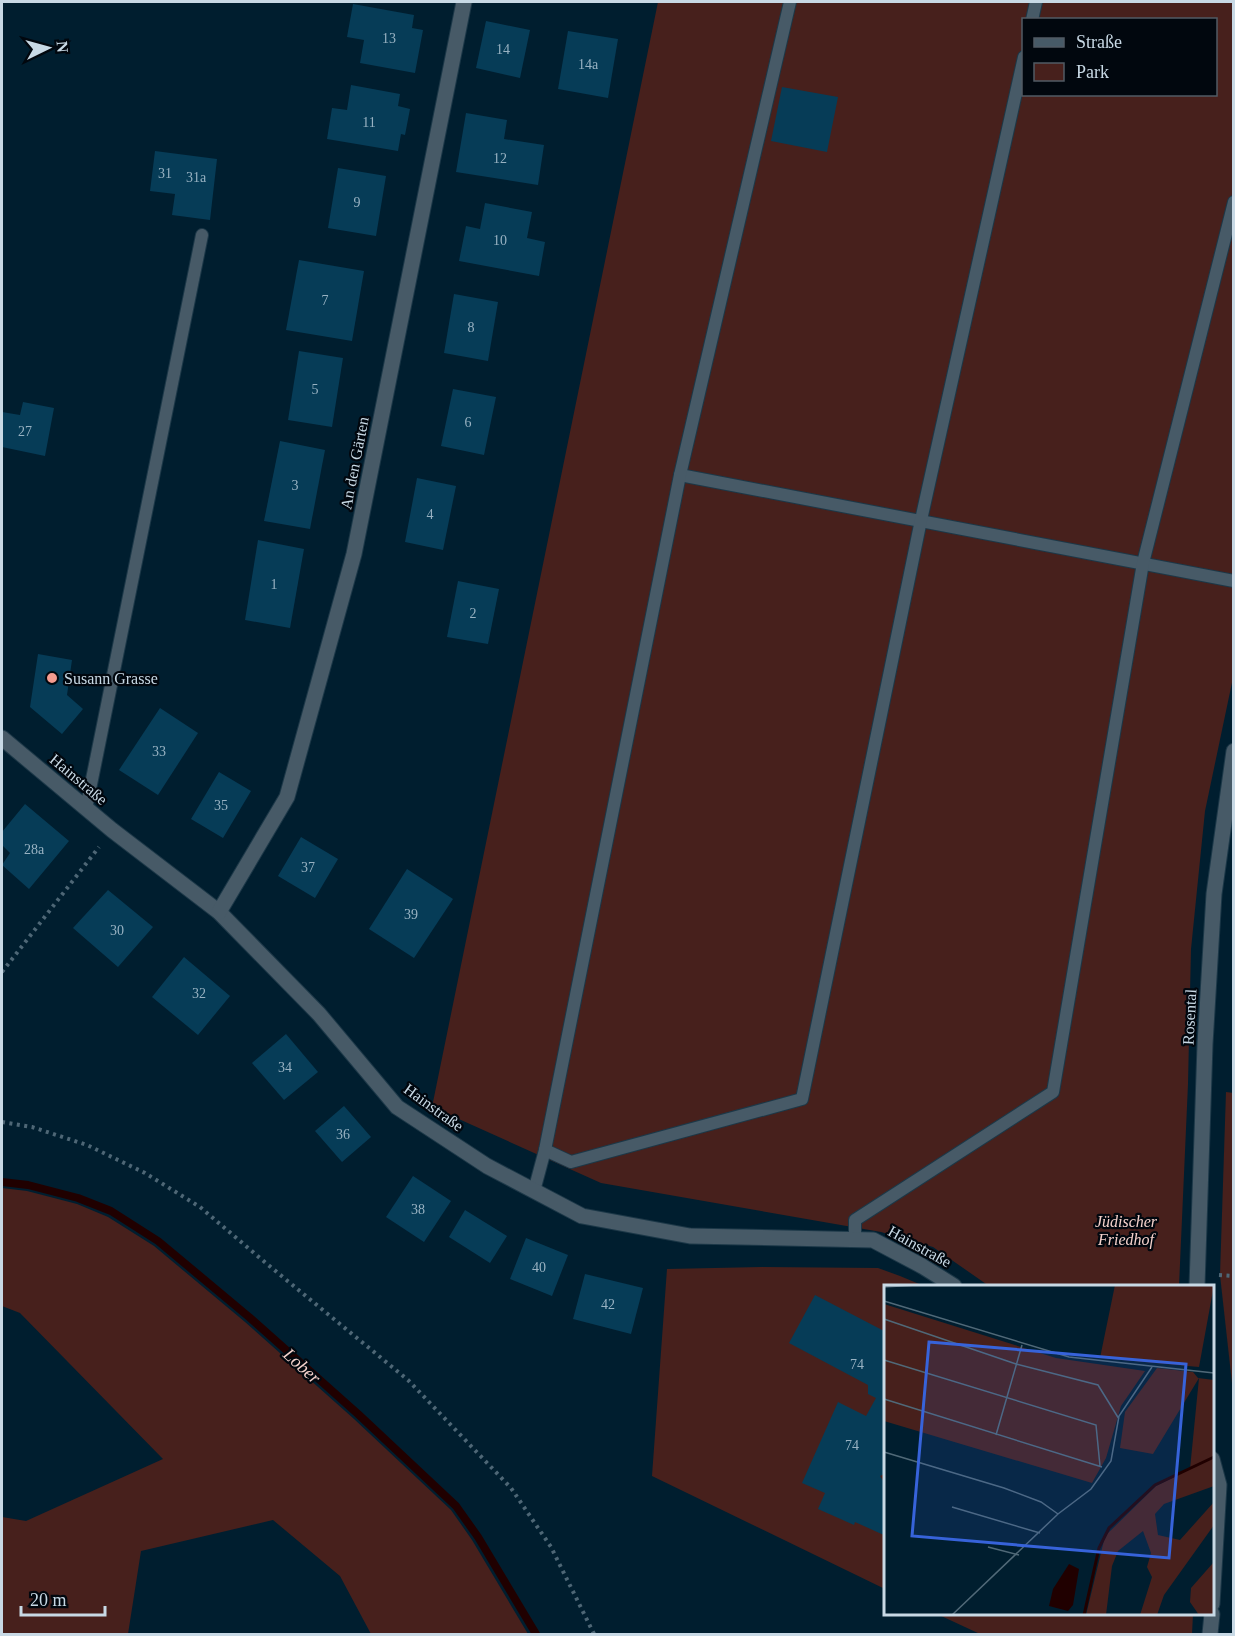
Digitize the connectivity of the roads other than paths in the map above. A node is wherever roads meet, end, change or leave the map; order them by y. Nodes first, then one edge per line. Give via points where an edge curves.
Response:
1 (464, 2) edge
2 (789, 2) edge
3 (1036, 2) edge
4 (1032, 18) edge
5 (1022, 62) edge
6 (1233, 202) edge
7 (202, 235) dead end
8 (680, 475) junction
9 (921, 520) junction
10 (1143, 563) junction
11 (1233, 581) edge
12 (2, 738) edge
13 (1233, 751) edge
14 (86, 809) junction
15 (219, 912) junction
16 (544, 1150) junction
17 (534, 1191) junction
18 (855, 1240) junction
19 (951, 1285) edge
20 (1197, 1285) edge
21 (1214, 1466) edge
22 (1214, 1570) edge
23 (1212, 1615) edge
24 (1210, 1635) edge

1 - 15 street, An den Gärten via 354,554 287,797
2 - 8 lane
3 - 4 lane
5 - 9 lane
6 - 10 lane
7 - 14 lane
8 - 9 lane
8 - 16 lane
9 - 10 lane
9 - 16 lane via 802,1099 571,1162
10 - 11 lane
10 - 18 lane via 1053,1092 855,1220
12 - 14 street, Hainstraße
13 - 20 street, Rosental via 1214,894
14 - 15 street, Hainstraße
15 - 17 street, Hainstraße via 319,1014 397,1107 487,1166
16 - 17 lane
17 - 18 street, Hainstraße via 582,1216 690,1236
18 - 19 street, Hainstraße via 873,1240
21 - 22 street via 1219,1485
23 - 24 street

